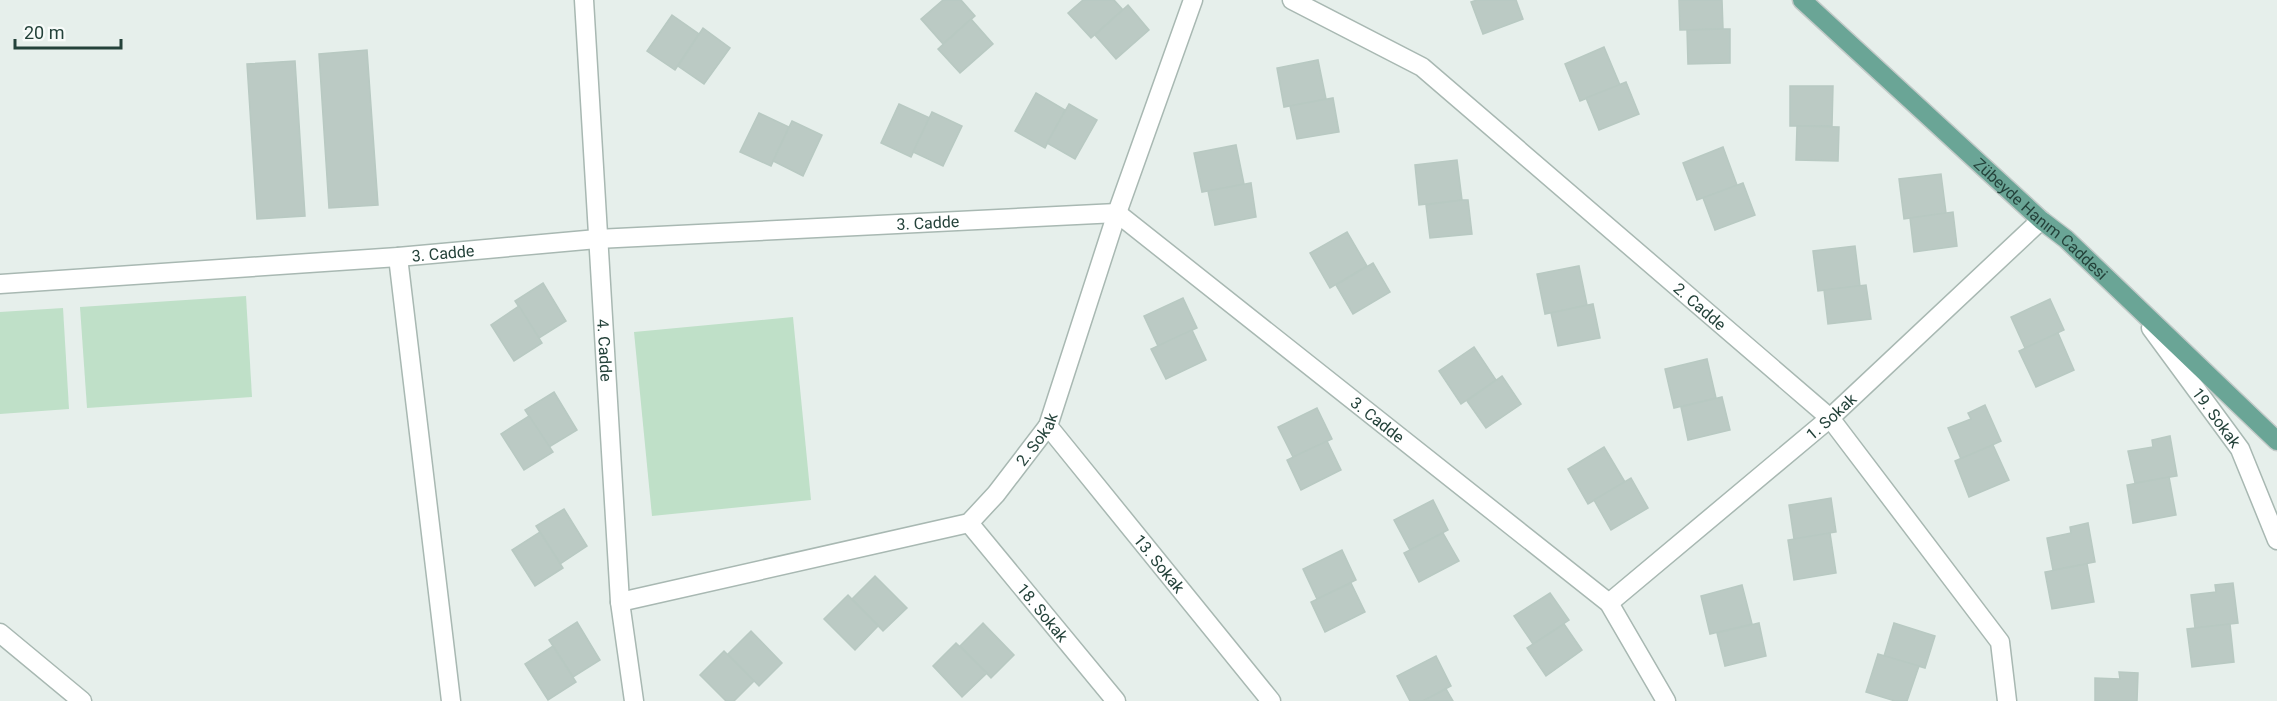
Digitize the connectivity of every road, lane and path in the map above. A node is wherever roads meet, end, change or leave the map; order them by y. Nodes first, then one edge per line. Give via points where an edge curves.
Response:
1 (584, 0) edge
2 (1193, 0) edge
3 (1292, 0) edge
4 (1802, 0) edge
5 (1117, 213) junction
6 (2041, 220) junction
7 (597, 240) junction
8 (398, 257) junction
9 (0, 284) edge
10 (2136, 307) junction
11 (1830, 418) junction
12 (1048, 426) junction
13 (2277, 441) edge
14 (969, 523) junction
15 (2277, 540) edge
16 (620, 602) junction
17 (1609, 603) junction
18 (0, 633) edge
19 (81, 701) edge
20 (451, 701) edge
21 (634, 701) edge
22 (1116, 701) edge
23 (1270, 701) edge
24 (1666, 701) edge
25 (2007, 701) edge

1 - 7 street, 4. Cadde
2 - 5 street, 2. Sokak
3 - 11 street, 2. Cadde via 1422,67
4 - 6 main road, Zübeyde Hanım Caddesi
5 - 7 street, 3. Cadde
5 - 12 street, 2. Sokak
5 - 17 street, 3. Cadde
6 - 10 main road, Zübeyde Hanım Caddesi
6 - 11 street, 1. Sokak
7 - 8 street, 3. Cadde
7 - 16 street, 4. Cadde
8 - 9 street, 3. Cadde
8 - 20 street
10 - 13 main road, Zübeyde Hanım Caddesi
10 - 15 street, 19. Sokak via 2240,449
11 - 17 street, 1. Sokak
11 - 25 street, 2. Cadde via 2000,642
12 - 14 street, 2. Sokak
12 - 23 street, 13. Sokak
14 - 16 street
14 - 22 street, 18. Sokak
16 - 21 street, 4. Cadde
17 - 24 street, 3. Cadde
18 - 19 street

